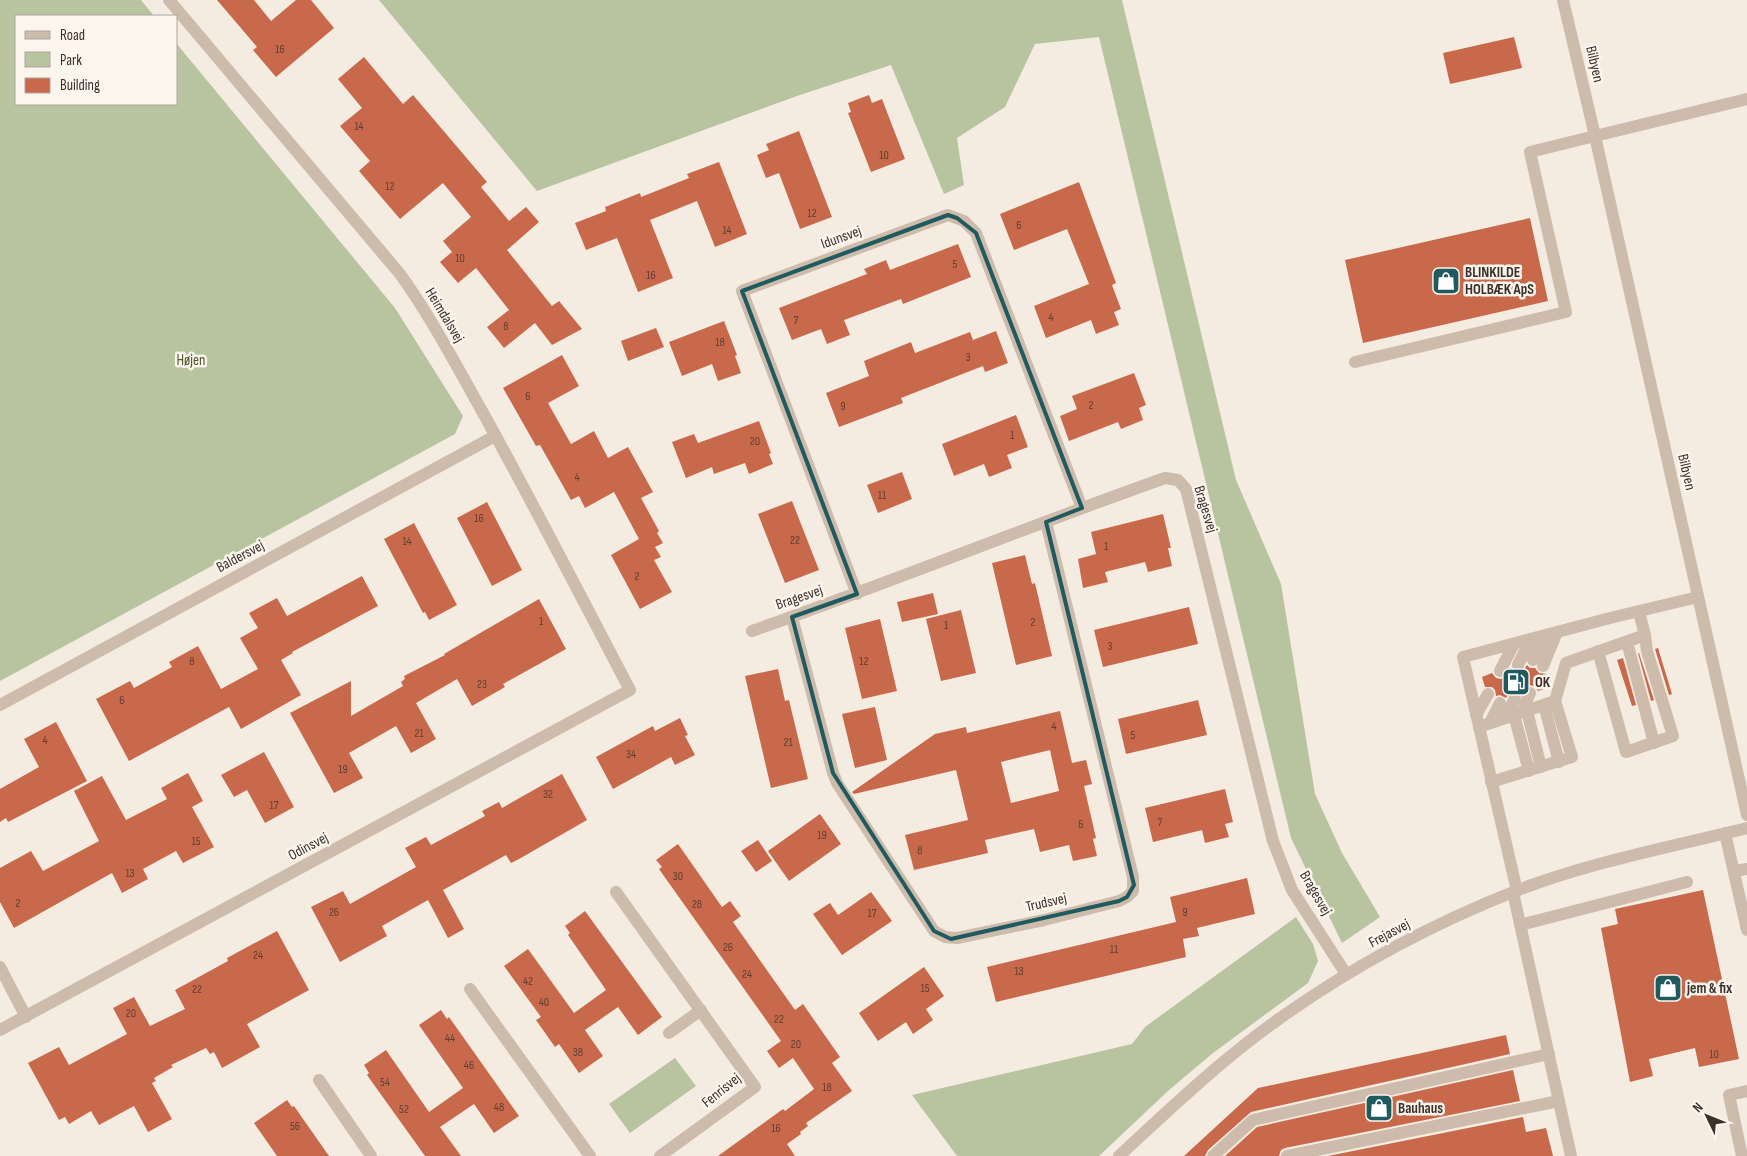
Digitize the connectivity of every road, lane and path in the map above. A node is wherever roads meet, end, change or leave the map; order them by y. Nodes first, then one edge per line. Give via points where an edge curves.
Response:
1 (169, 0) edge
2 (1563, 0) edge
3 (1747, 99) edge
4 (1595, 136) junction
5 (1355, 362) dead end
6 (495, 436) junction
7 (1082, 508) junction
8 (1046, 522) junction
9 (858, 594) junction
10 (1698, 597) junction
11 (1639, 612) junction
12 (792, 617) junction
13 (752, 631) dead end
14 (1558, 632) junction
15 (1645, 635) junction
16 (1544, 636) junction
17 (1531, 639) junction
18 (1627, 642) junction
19 (1514, 644) junction
20 (1598, 651) junction
21 (1518, 665) dead end
22 (1500, 671) dead end
23 (630, 690) joint
24 (1530, 693) dead end
25 (1488, 694) dead end
26 (1515, 698) dead end
27 (1500, 702) dead end
28 (1550, 703) junction
29 (0, 705) edge
30 (1517, 714) junction
31 (1482, 721) junction
32 (1654, 743) junction
33 (1535, 769) junction
34 (1492, 782) junction
35 (1747, 815) edge
36 (1747, 828) edge
37 (1725, 833) junction
38 (1741, 870) edge
39 (1687, 882) dead end
40 (616, 892) dead end
41 (1515, 892) junction
42 (1520, 925) junction
43 (1747, 930) edge
44 (0, 968) edge
45 (1346, 974) junction
46 (470, 989) dead end
47 (701, 1010) junction
48 (26, 1016) junction
49 (0, 1030) edge
50 (669, 1033) dead end
51 (1548, 1054) junction
52 (319, 1080) dead end
53 (1747, 1091) edge
54 (1559, 1101) junction
55 (371, 1156) edge
56 (590, 1156) edge
57 (660, 1156) edge
58 (1119, 1156) edge
59 (1213, 1156) edge
60 (1287, 1156) edge
61 (1571, 1156) edge
62 (1742, 1156) edge

1 - 6 street, Heimdalsvej via 400,274 430,320
2 - 4 street, Bilbyen
3 - 4 street
4 - 5 street via 1530,152 1566,312
4 - 10 street, Bilbyen
6 - 23 street, Heimdalsvej
6 - 29 street, Baldersvej
7 - 8 street, Bragesvej
7 - 9 street, Idunsvej via 976,233 964,221 948,215 742,291
7 - 45 street, Bragesvej via 1165,478 1178,480 1186,489 1273,841 1292,890
8 - 9 street, Bragesvej
8 - 12 street, Trudsvej via 1133,878 1132,891 1118,901 957,938 945,937 934,931 837,783
9 - 12 street, Bragesvej
10 - 11 street
10 - 35 street, Bilbyen
11 - 14 street
11 - 15 street
12 - 13 street, Bragesvej
14 - 16 street
14 - 16 street via 1538,663
15 - 18 street
15 - 32 street via 1673,736
16 - 17 street
17 - 19 street
17 - 21 street
18 - 20 street
18 - 32 street
19 - 22 street
19 - 31 street via 1463,657
20 - 28 street via 1566,663
20 - 32 street via 1626,752
23 - 48 street, Odinsvej
24 - 30 street
25 - 31 street
26 - 30 street
27 - 31 street
28 - 30 street
28 - 33 street via 1559,762
30 - 31 street
30 - 33 street
31 - 34 street
33 - 34 street
34 - 41 street
36 - 37 street, Frejasvej
37 - 38 street
37 - 41 street, Frejasvej via 1601,863
38 - 43 street
39 - 42 street
40 - 47 street, Fenrisvej
41 - 42 street
41 - 45 street, Frejasvej via 1438,926
42 - 51 street
44 - 48 street
45 - 58 street, Frejasvej via 1249,1042
46 - 56 street
47 - 50 street
47 - 57 street, Fenrisvej via 755,1087
48 - 49 street, Odinsvej
51 - 54 street
51 - 59 street via 1253,1120
52 - 55 street
53 - 62 street via 1729,1095
54 - 60 street
54 - 61 street

